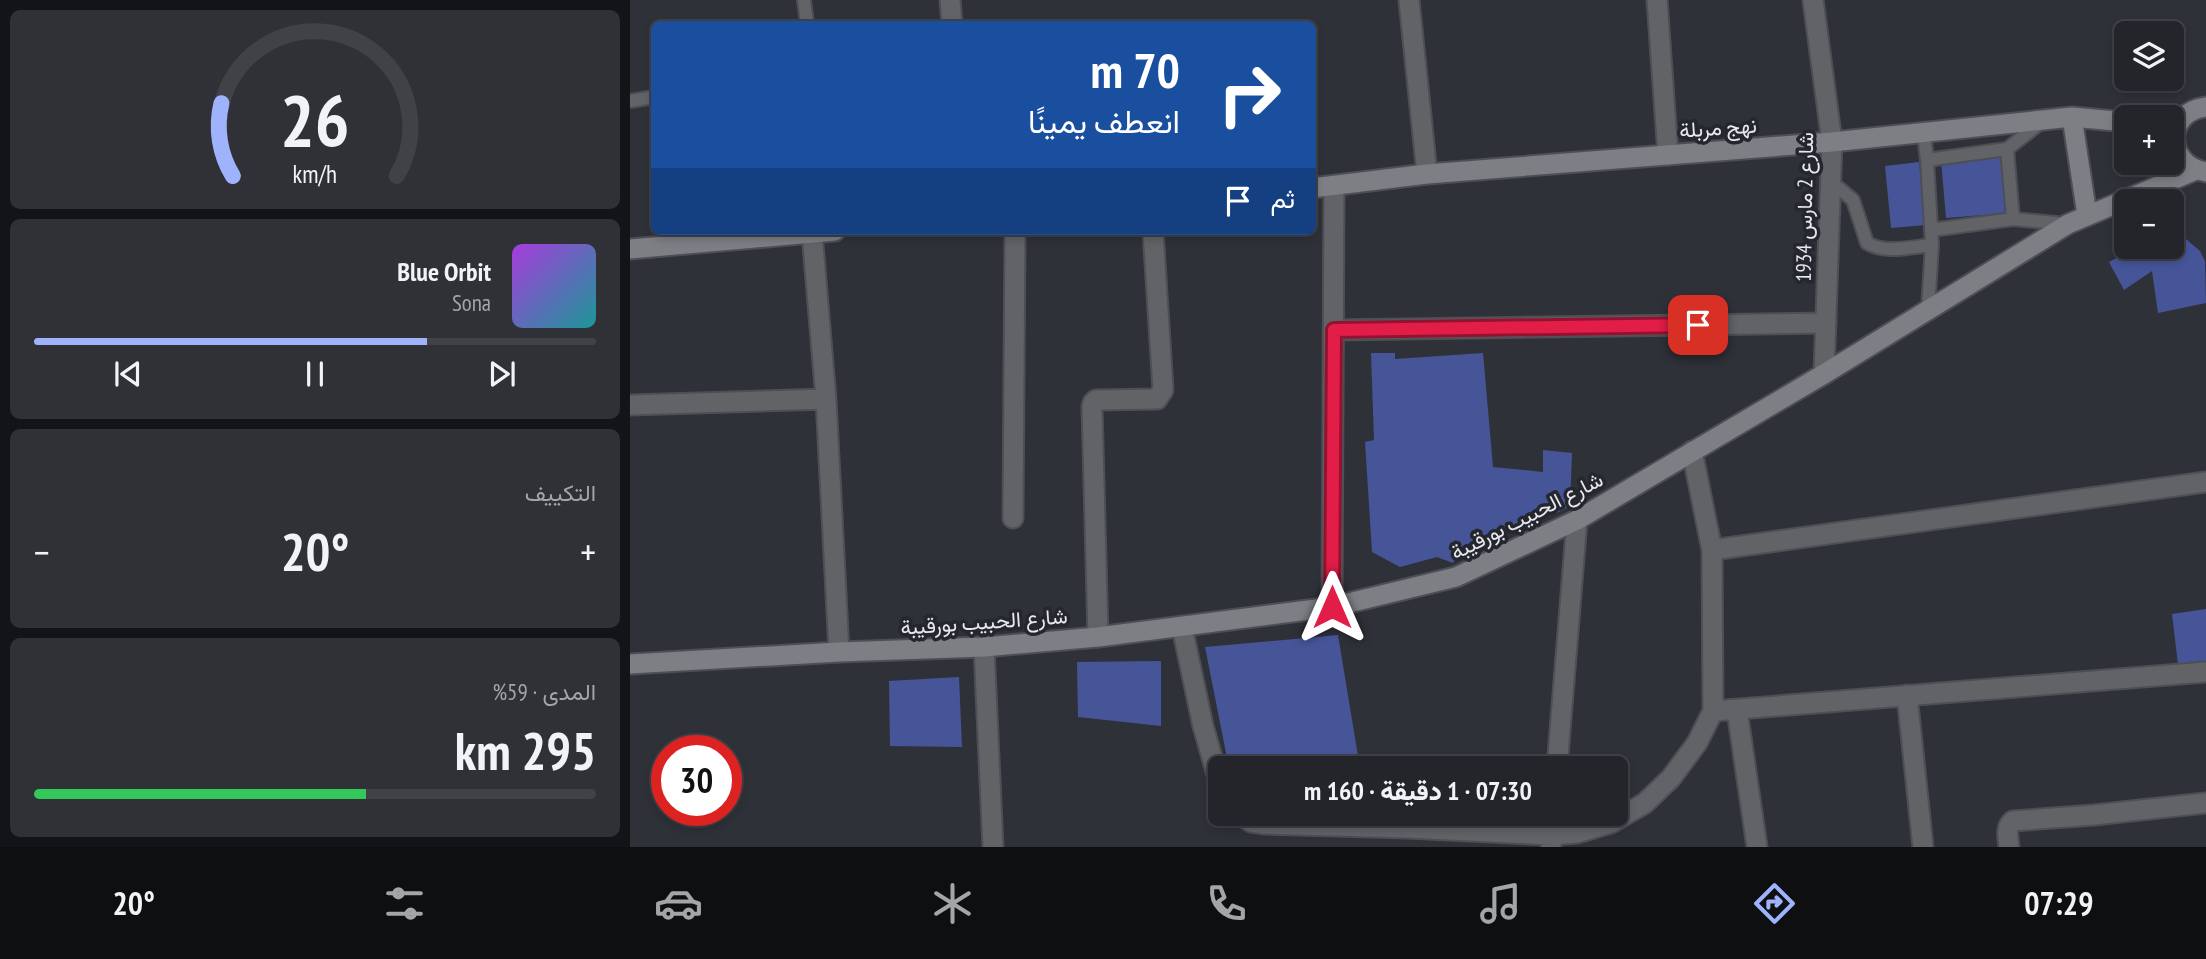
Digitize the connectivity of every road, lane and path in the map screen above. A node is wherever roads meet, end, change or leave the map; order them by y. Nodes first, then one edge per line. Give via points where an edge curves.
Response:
1 (804, 0) edge
2 (950, 0) edge
3 (1409, 0) edge
4 (1657, 0) edge
5 (1813, 0) edge
6 (807, 21) edge
7 (952, 21) edge
8 (651, 98) edge
9 (630, 101) edge
10 (2206, 107) edge
11 (2184, 116) edge
12 (2072, 117) junction
13 (2043, 121) junction
14 (2114, 121) edge
15 (1924, 133) junction
16 (1832, 142) junction
17 (2007, 149) junction
18 (1668, 155) junction
19 (1927, 160) junction
20 (2184, 162) edge
21 (2201, 171) edge
22 (1427, 174) junction
23 (1829, 180) junction
24 (1334, 187) junction
25 (1316, 188) edge
26 (2087, 215) junction
27 (2013, 219) junction
28 (2068, 224) junction
29 (1931, 230) junction
30 (789, 235) edge
31 (812, 235) edge
32 (1015, 235) edge
33 (1153, 235) edge
34 (1932, 245) junction
35 (630, 249) edge
36 (1928, 310) junction
37 (1826, 323) junction
38 (1334, 330) junction
39 (1824, 374) junction
40 (826, 399) junction
41 (630, 405) edge
42 (1692, 451) junction
43 (2206, 482) edge
44 (1013, 518) dead end
45 (1577, 520) junction
46 (1712, 550) junction
47 (1332, 607) junction
48 (1182, 626) junction
49 (1097, 637) junction
50 (984, 647) junction
51 (839, 652) junction
52 (630, 664) edge
53 (2206, 672) edge
54 (1907, 695) junction
55 (1737, 710) junction
56 (1713, 711) junction
57 (1212, 756) edge
58 (1559, 756) edge
59 (2206, 803) edge
60 (1328, 826) edge
61 (1552, 841) edge
62 (993, 847) edge
63 (1757, 847) edge
64 (1923, 847) edge
65 (2009, 847) edge

1 - 6 lane
2 - 7 street
3 - 22 street
4 - 18 street
5 - 16 street, شارع 2 مارس 1934
8 - 9 lane
10 - 11 main road
12 - 13 main road, نهج مربلة
12 - 14 main road, نهج مربلة
12 - 26 main road
13 - 15 main road, نهج مربلة
13 - 17 lane
15 - 16 main road, نهج مربلة
15 - 19 lane
16 - 18 main road, نهج مربلة
16 - 23 street, شارع 2 مارس 1934
17 - 19 lane
17 - 27 lane
18 - 22 main road, نهج مربلة
19 - 29 lane
20 - 21 main road
21 - 26 main road, شارع الحبيب بورقيبة
22 - 24 main road, نهج مربلة
23 - 34 lane via 1853,200 1867,243 1888,249
23 - 37 street, شارع 2 مارس 1934
24 - 25 main road, نهج مربلة
24 - 38 street
26 - 28 main road, شارع الحبيب بورقيبة
27 - 28 lane
27 - 29 lane
28 - 36 main road, شارع الحبيب بورقيبة
29 - 34 lane
30 - 35 main road
31 - 40 street
32 - 44 street
33 - 49 street via 1163,390 1157,399 1096,400 1092,407
34 - 36 lane
36 - 39 main road, شارع الحبيب بورقيبة
37 - 38 street
37 - 39 street, شارع 2 مارس 1934
38 - 47 street
39 - 42 main road, شارع الحبيب بورقيبة
40 - 41 street
40 - 51 street
42 - 45 main road, شارع الحبيب بورقيبة
42 - 46 street
43 - 46 street
45 - 47 main road, شارع الحبيب بورقيبة via 1456,578
45 - 58 street
46 - 56 street
47 - 48 main road, شارع الحبيب بورقيبة
48 - 49 main road, شارع الحبيب بورقيبة
48 - 57 street
49 - 50 main road, شارع الحبيب بورقيبة
50 - 51 main road, شارع الحبيب بورقيبة
50 - 62 street
51 - 52 main road, شارع الحبيب بورقيبة
53 - 54 street
54 - 55 street
54 - 64 street
55 - 56 street
55 - 63 street
56 - 61 street via 1697,743 1645,803 1611,823
59 - 65 street via 2013,821 2007,831
60 - 61 street

